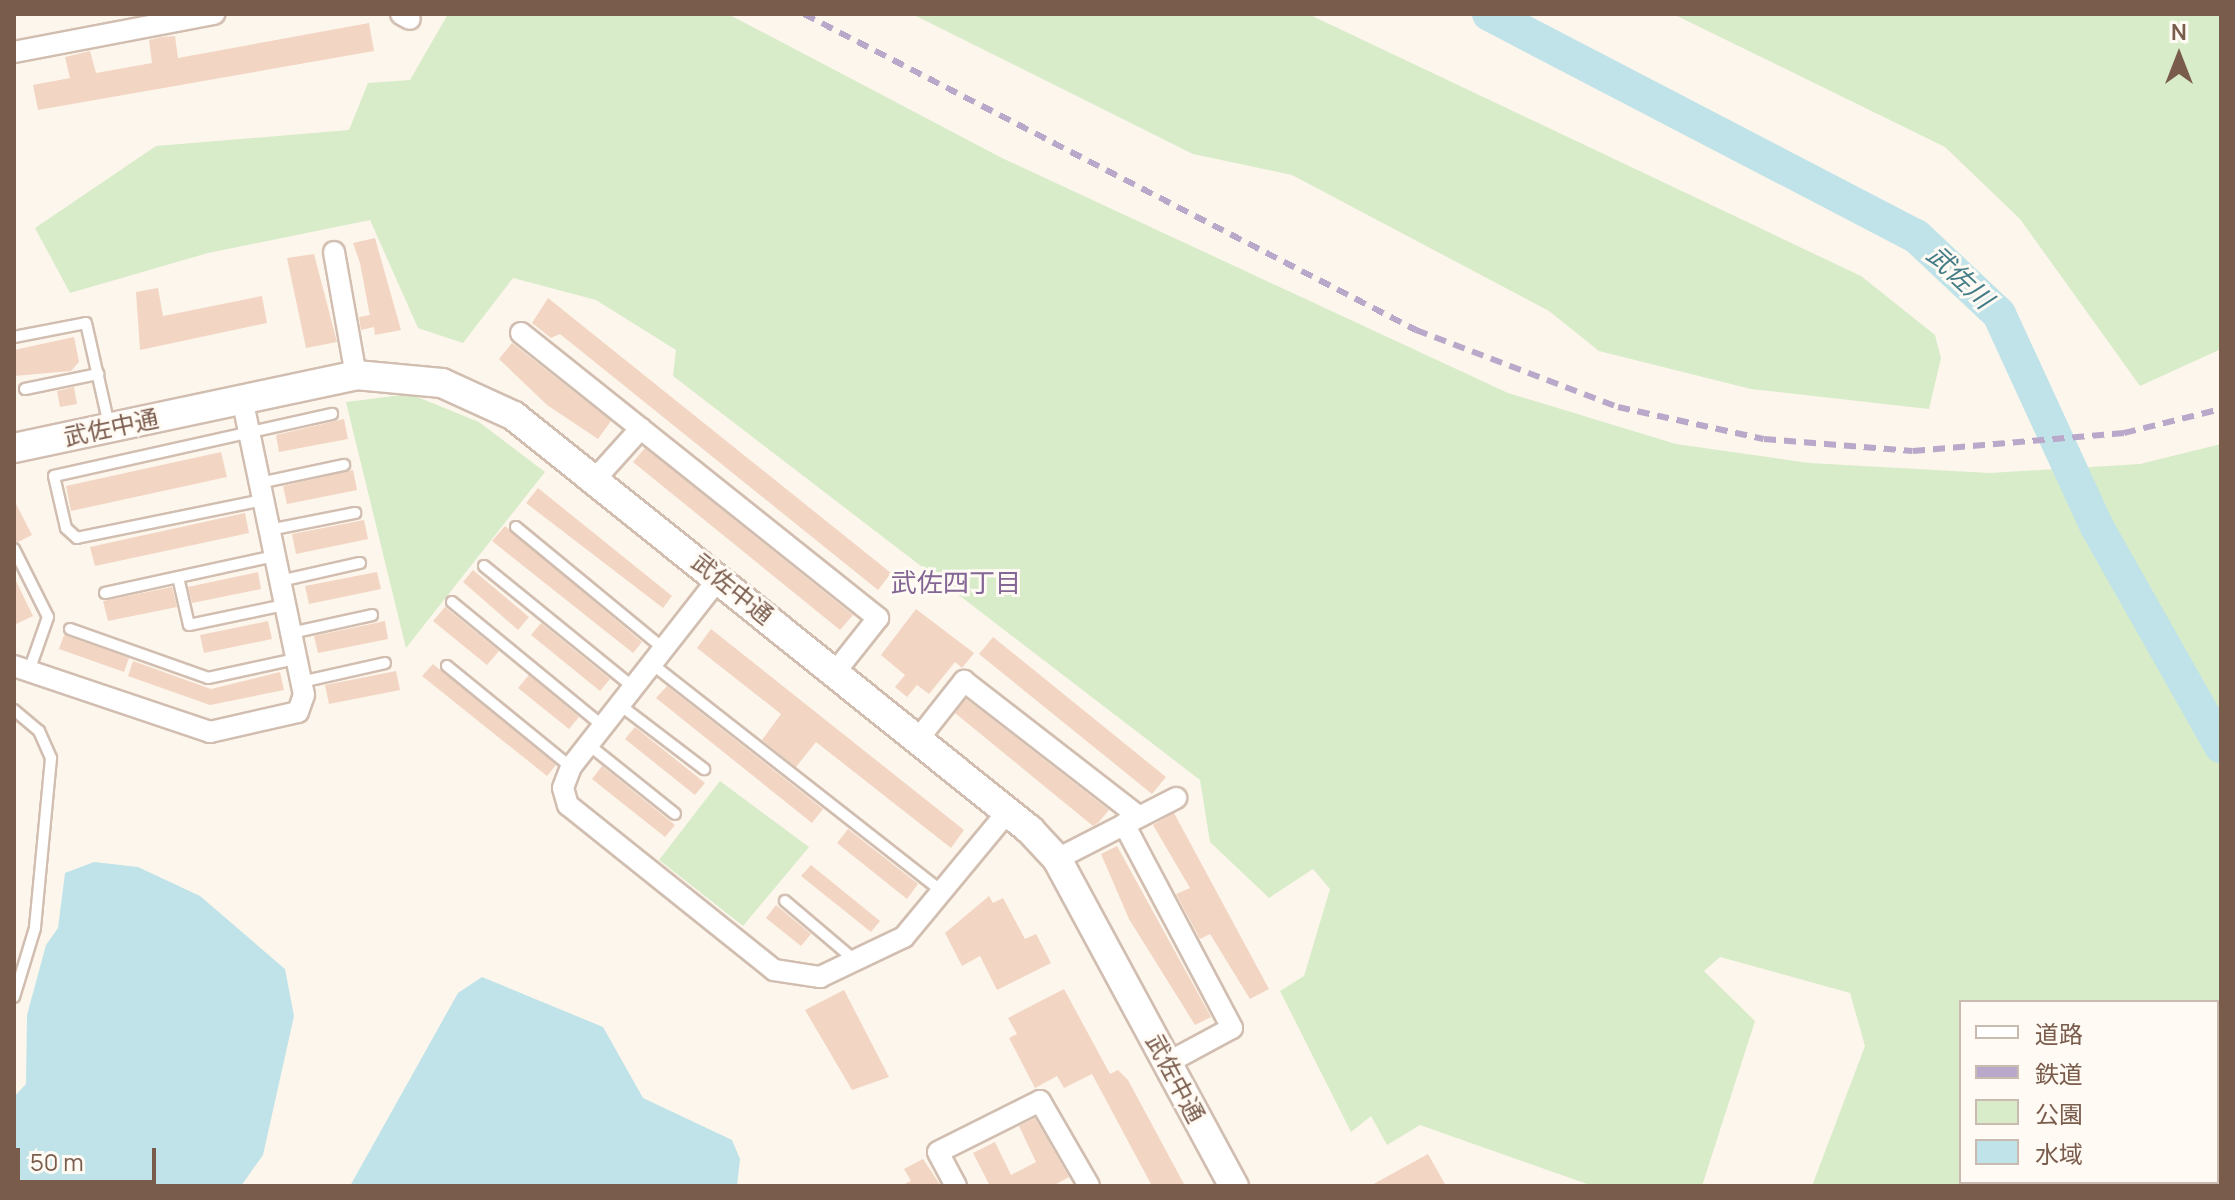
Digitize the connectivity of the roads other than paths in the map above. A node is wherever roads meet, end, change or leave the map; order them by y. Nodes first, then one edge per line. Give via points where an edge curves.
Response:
1 (214, 14) edge
2 (14, 52) edge
3 (334, 252) dead end
4 (521, 333) dead end
5 (14, 337) edge
6 (98, 374) junction
7 (356, 375) junction
8 (25, 389) dead end
9 (242, 399) junction
10 (332, 414) dead end
11 (109, 427) junction
12 (641, 428) junction
13 (249, 433) junction
14 (14, 448) edge
15 (344, 465) dead end
16 (596, 478) junction
17 (261, 491) junction
18 (355, 513) dead end
19 (516, 527) dead end
20 (269, 530) junction
21 (14, 549) edge
22 (275, 556) junction
23 (360, 563) dead end
24 (484, 566) dead end
25 (178, 577) junction
26 (719, 578) junction
27 (280, 581) junction
28 (105, 593) dead end
29 (452, 602) dead end
30 (285, 605) junction
31 (372, 615) dead end
32 (70, 629) dead end
33 (291, 633) junction
34 (658, 656) junction
35 (296, 659) junction
36 (385, 663) dead end
37 (447, 666) dead end
38 (22, 669) edge
39 (836, 671) junction
40 (301, 682) junction
41 (634, 688) junction
42 (620, 705) junction
43 (14, 710) edge
44 (603, 726) junction
45 (919, 738) junction
46 (589, 745) junction
47 (571, 767) junction
48 (704, 769) dead end
49 (1176, 798) dead end
50 (1009, 810) junction
51 (675, 814) dead end
52 (1131, 820) junction
53 (1057, 859) junction
54 (941, 891) junction
55 (785, 901) dead end
56 (858, 963) junction
57 (14, 997) edge
58 (1167, 1063) junction
59 (956, 1186) edge
60 (1089, 1186) edge
61 (1234, 1186) edge

1 - 2 street
3 - 7 street
4 - 12 street
5 - 6 lane via 86,323
6 - 8 lane
6 - 11 lane
7 - 9 street, 武佐中通
7 - 16 street, 武佐中通 via 405,375 476,394
9 - 11 street, 武佐中通
9 - 13 street
10 - 13 lane
11 - 14 street, 武佐中通
12 - 16 street
12 - 39 street via 878,618
13 - 17 street
13 - 17 lane via 54,476 66,528 77,538
15 - 17 lane
16 - 26 street, 武佐中通
17 - 20 street
18 - 20 lane
19 - 34 lane
20 - 22 street
21 - 38 lane via 48,617
22 - 25 lane
22 - 27 street
23 - 27 lane
24 - 41 lane
25 - 28 lane
25 - 30 lane via 189,625
26 - 34 street
26 - 39 street, 武佐中通
27 - 30 street
29 - 44 lane
30 - 33 street
31 - 33 lane
32 - 35 lane via 208,678
33 - 35 street
34 - 41 street
34 - 54 lane
35 - 40 street
36 - 40 lane
37 - 47 lane
38 - 40 street via 210,732 298,712
39 - 45 street, 武佐中通
41 - 42 street
42 - 44 street
42 - 48 lane
43 - 57 lane via 39,731 51,758 35,928
44 - 46 street
45 - 50 street, 武佐中通
45 - 52 street via 964,681
46 - 47 street
46 - 51 lane
47 - 56 street via 563,788 568,805 774,970 820,977
49 - 52 street
50 - 53 street, 武佐中通
50 - 54 street
52 - 53 street
52 - 58 street via 1232,1028
53 - 58 street, 武佐中通
54 - 56 street via 904,937
55 - 56 lane
58 - 61 street, 武佐中通
59 - 60 street via 938,1152 1040,1101

